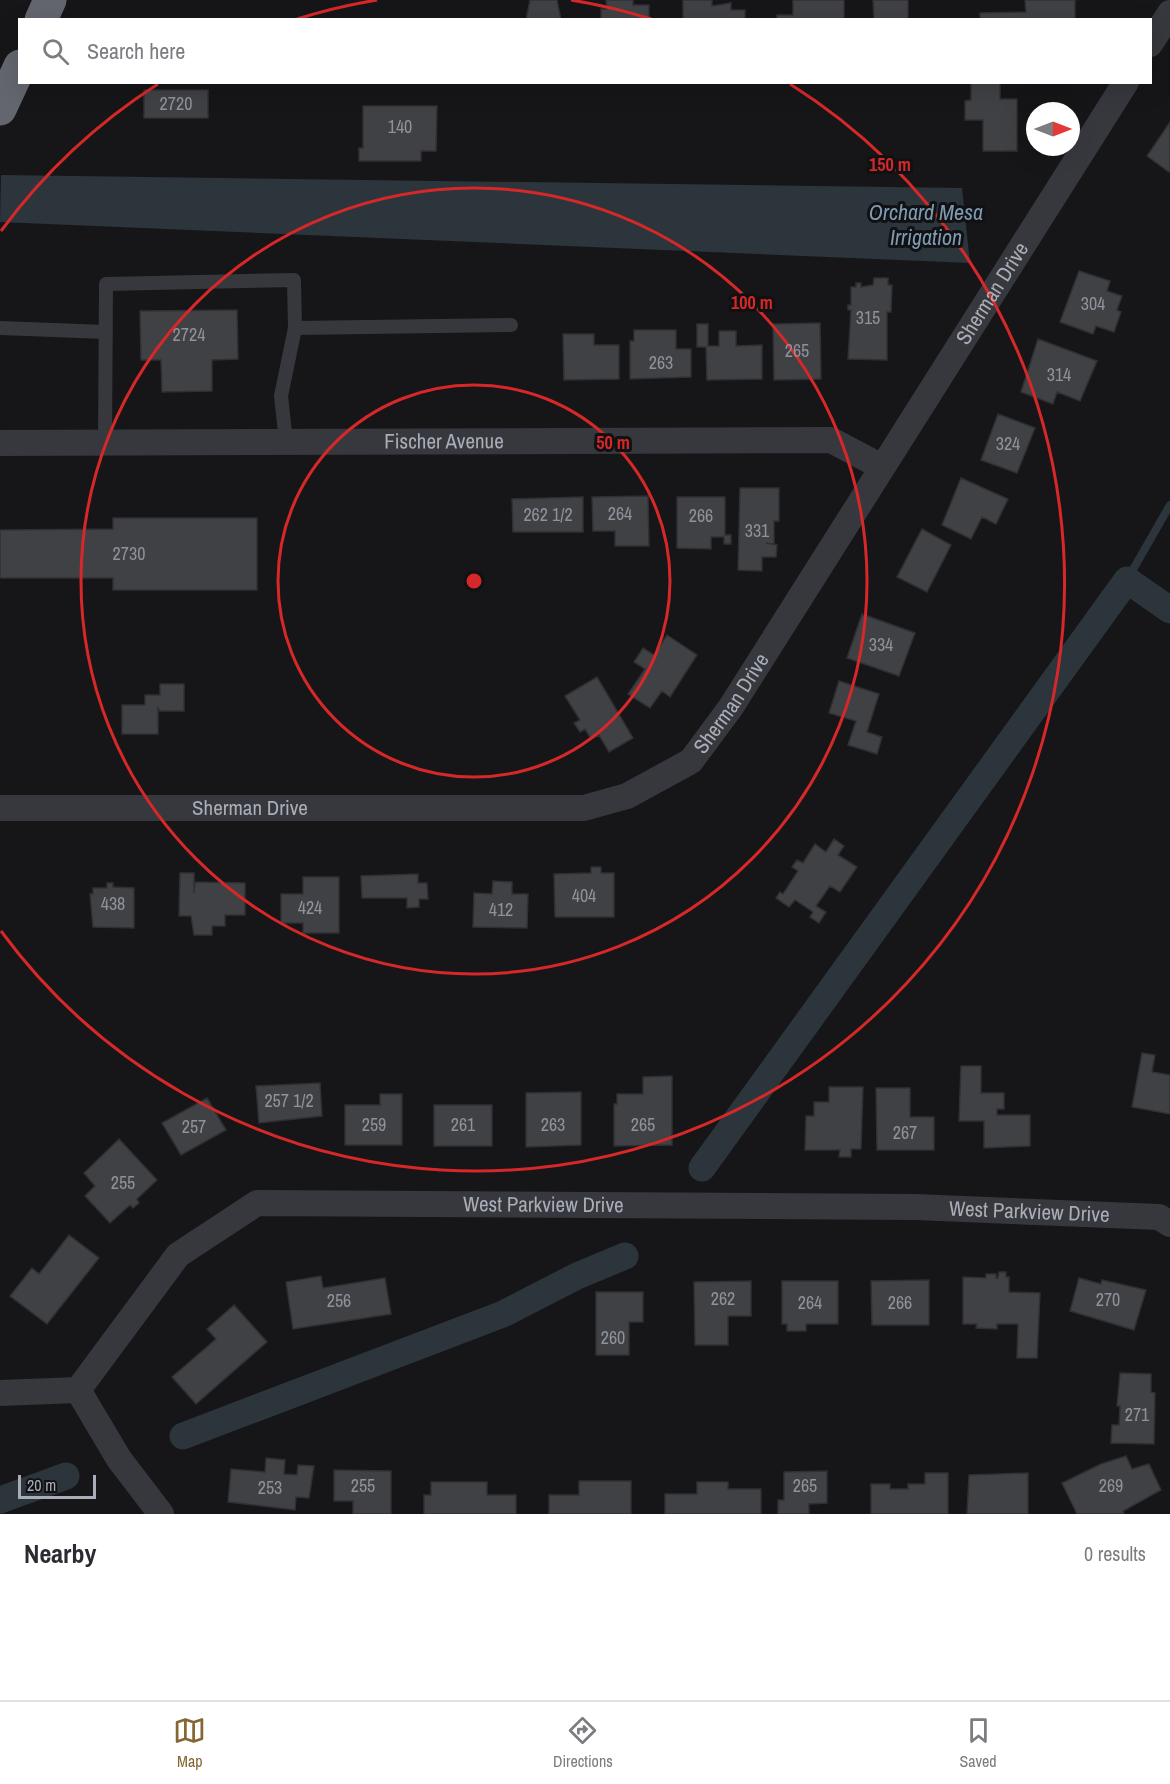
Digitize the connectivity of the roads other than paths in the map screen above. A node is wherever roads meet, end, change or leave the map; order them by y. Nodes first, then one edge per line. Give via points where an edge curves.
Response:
1 (50, 0) edge
2 (1170, 13) edge
3 (42, 18) edge
4 (1152, 41) edge
5 (18, 70) edge
6 (1125, 84) edge
7 (0, 109) edge
8 (511, 325) dead end
9 (0, 328) edge
10 (294, 328) junction
11 (106, 332) junction
12 (105, 442) junction
13 (286, 442) junction
14 (0, 443) edge
15 (882, 467) junction
16 (0, 808) edge
17 (1170, 1224) edge
18 (78, 1390) junction
19 (0, 1393) edge
20 (161, 1514) edge

1 - 3 highway
2 - 4 street
5 - 7 highway
6 - 15 street, Sherman Drive
8 - 10 lane
9 - 11 lane
10 - 11 lane via 294,280 106,284
10 - 13 lane via 280,396
11 - 12 lane
12 - 13 street, Fischer Avenue
12 - 14 street, Fischer Avenue
13 - 15 street, Fischer Avenue via 831,441
15 - 16 street, Sherman Drive via 737,698 691,761 627,795 584,808
17 - 18 street, West Parkview Drive via 1159,1217 915,1207 257,1203 178,1255
18 - 19 street
18 - 20 street via 119,1459

